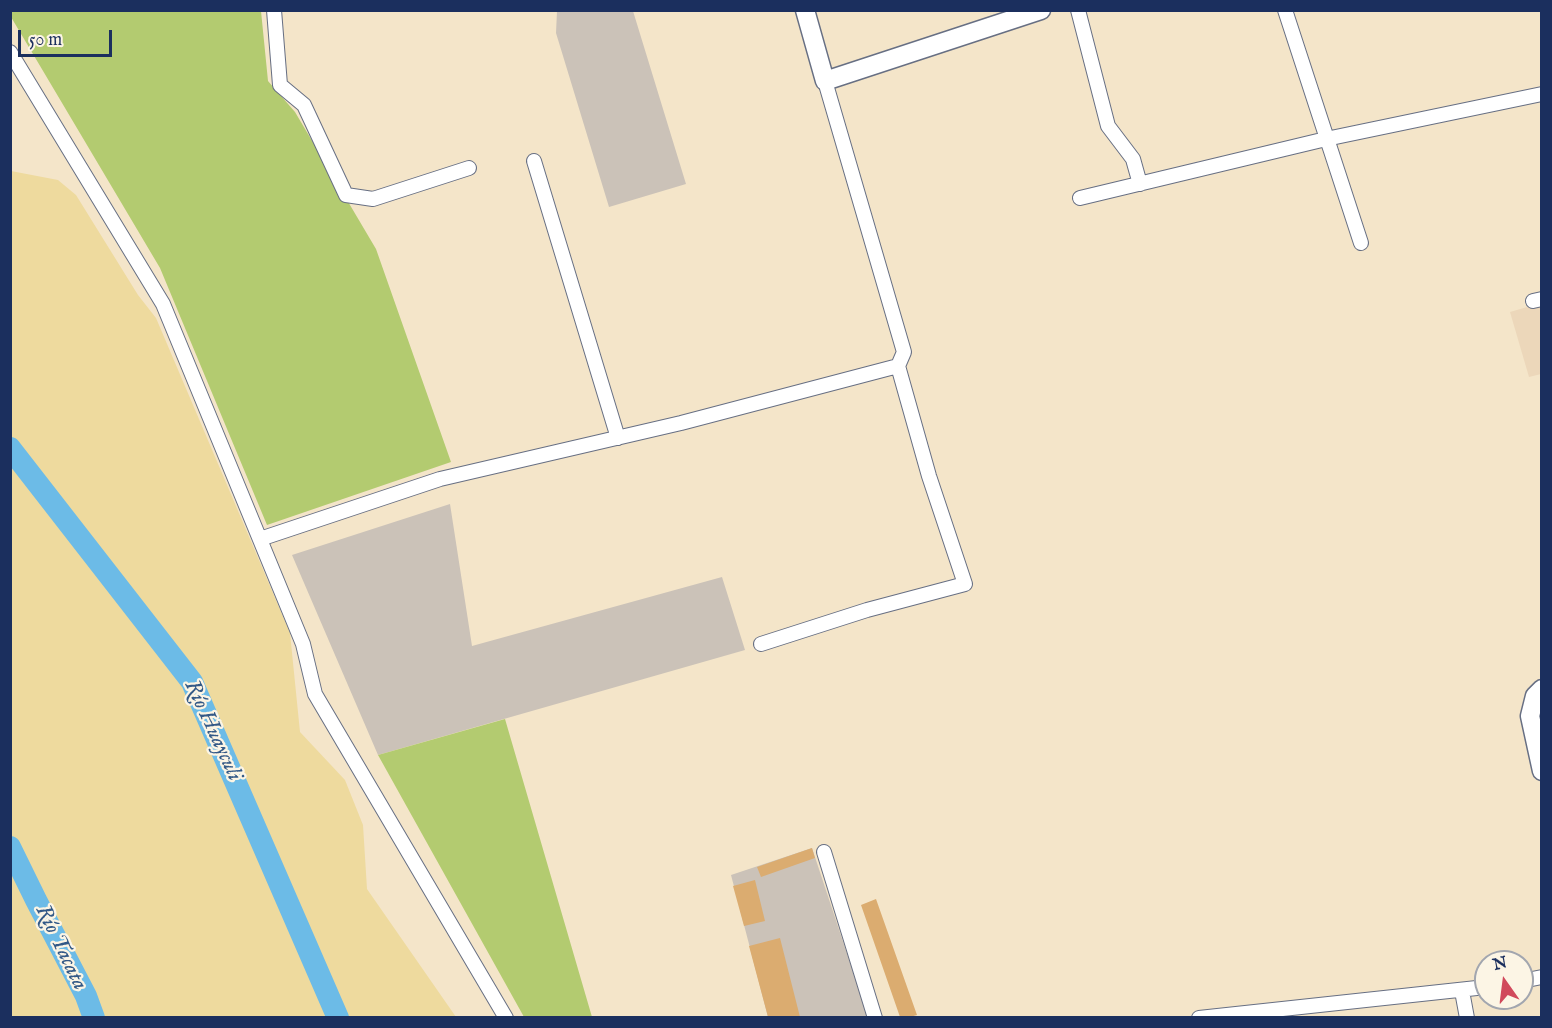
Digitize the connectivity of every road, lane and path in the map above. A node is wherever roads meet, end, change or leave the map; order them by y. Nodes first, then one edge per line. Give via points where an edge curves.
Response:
1 (274, 10) edge
2 (805, 10) edge
3 (1041, 10) edge
4 (1078, 10) edge
5 (1286, 10) edge
6 (10, 52) edge
7 (825, 81) junction
8 (1542, 94) edge
9 (1326, 139) junction
10 (534, 161) dead end
11 (469, 168) dead end
12 (1140, 184) junction
13 (1080, 198) dead end
14 (1361, 243) dead end
15 (898, 366) junction
16 (618, 438) junction
17 (260, 539) junction
18 (761, 644) dead end
19 (1542, 689) edge
20 (1542, 771) edge
21 (824, 852) dead end
22 (1474, 989) edge
23 (1462, 991) junction
24 (506, 1017) edge
25 (875, 1017) edge
26 (1199, 1017) edge
27 (1467, 1017) edge

1 - 11 street via 280,85 304,105 346,195 373,199
2 - 7 main road
3 - 7 main road
4 - 12 street via 1108,126 1133,159
5 - 9 street
6 - 17 street via 163,304
7 - 15 street via 904,352
8 - 9 street
9 - 12 street
9 - 14 street
10 - 16 street
12 - 13 street
15 - 16 street
15 - 18 street via 964,584
16 - 17 street via 440,479
17 - 24 street via 303,644 315,694
19 - 20 main road via 1535,696 1530,716
21 - 25 street
22 - 23 street
23 - 26 street
23 - 27 street

